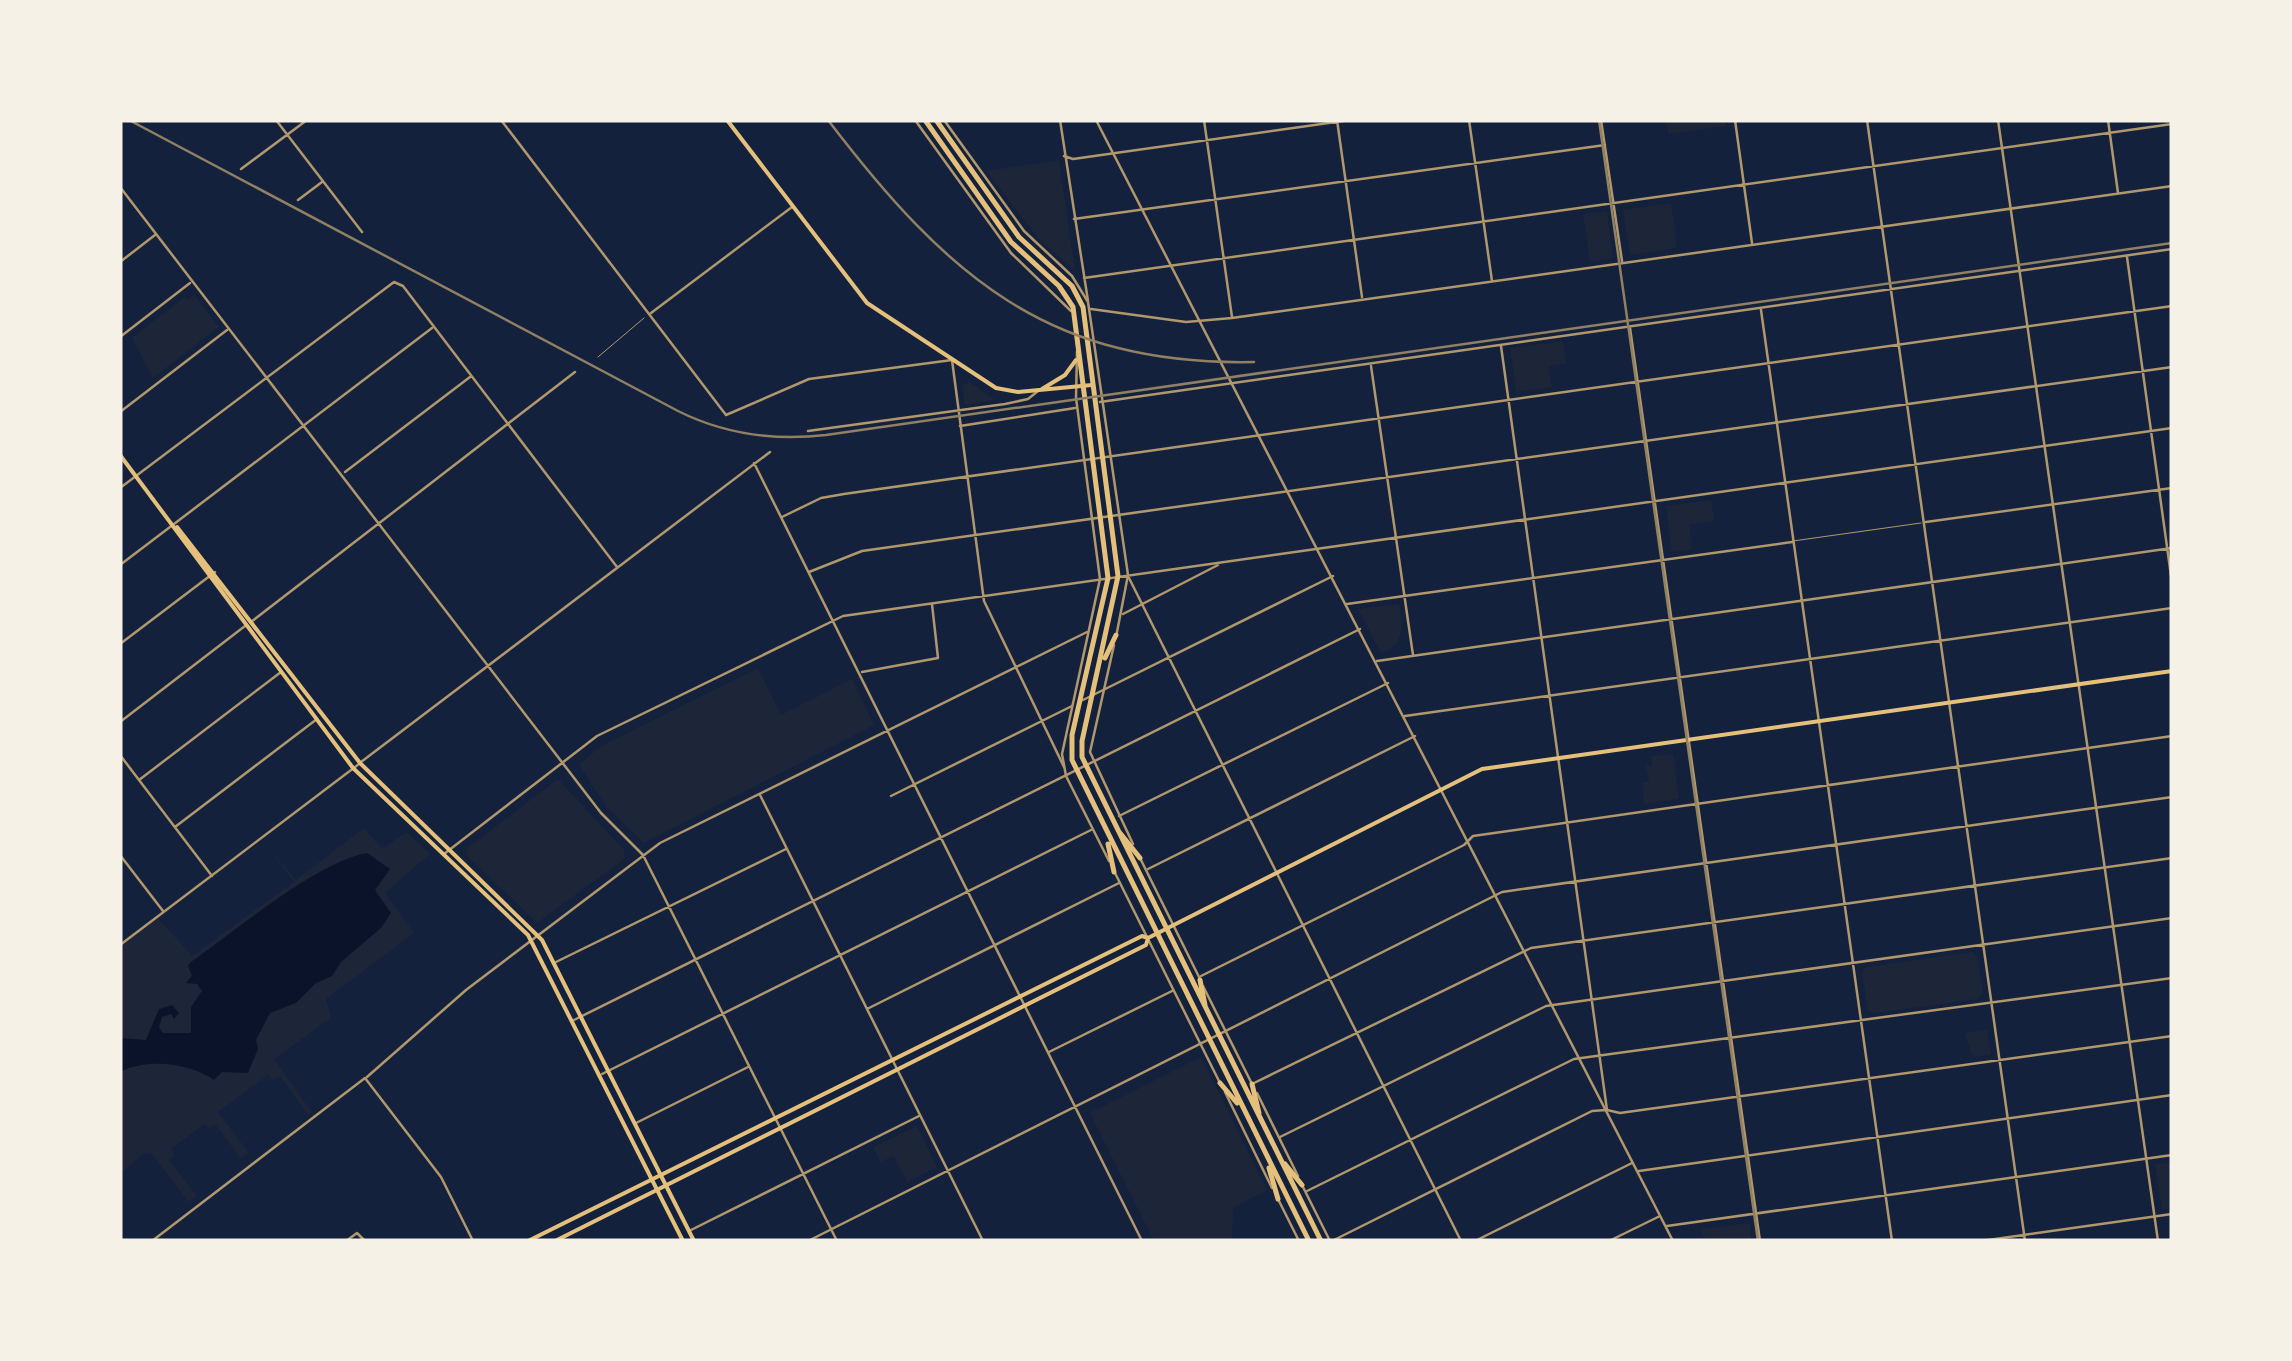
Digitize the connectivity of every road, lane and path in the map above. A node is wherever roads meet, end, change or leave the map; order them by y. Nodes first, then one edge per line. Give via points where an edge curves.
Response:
1 (276, 120) edge
2 (307, 120) edge
3 (727, 120) edge
4 (915, 120) edge
5 (925, 120) edge
6 (936, 120) edge
7 (944, 120) edge
8 (1060, 120) edge
9 (1096, 120) edge
10 (1204, 120) edge
11 (1350, 120) edge
12 (1469, 120) edge
13 (1601, 120) edge
14 (1735, 120) edge
15 (1867, 120) edge
16 (1998, 120) edge
17 (2108, 120) edge
18 (503, 121) edge
19 (1337, 121) edge
20 (2172, 124) edge
21 (2110, 133) junction
22 (288, 135) junction
23 (1207, 140) junction
24 (1605, 144) junction
25 (2003, 147) junction
26 (1114, 153) junction
27 (1064, 156) junction
28 (1475, 163) junction
29 (1873, 165) junction
30 (240, 169) dead end
31 (1345, 181) junction
32 (323, 182) junction
33 (1744, 183) junction
34 (2172, 186) edge
35 (120, 187) edge
36 (2118, 193) junction
37 (298, 200) dead end
38 (1215, 200) junction
39 (1613, 203) junction
40 (793, 206) junction
41 (2012, 208) junction
42 (1143, 210) junction
43 (1074, 219) junction
44 (1484, 222) junction
45 (1882, 226) junction
46 (362, 232) dead end
47 (156, 234) junction
48 (1354, 240) junction
49 (1752, 245) junction
50 (2172, 249) edge
51 (2127, 255) junction
52 (1224, 259) junction
53 (120, 262) edge
54 (1622, 263) junction
55 (1172, 266) junction
56 (2020, 270) junction
57 (1084, 278) junction
58 (1492, 281) junction
59 (192, 282) junction
60 (1891, 288) junction
61 (1362, 300) junction
62 (1088, 302) junction
63 (2172, 306) edge
64 (1089, 308) junction
65 (1761, 308) junction
66 (2134, 312) junction
67 (651, 313) junction
68 (644, 318) dead end
69 (1232, 318) junction
70 (1075, 320) junction
71 (1202, 321) junction
72 (433, 327) junction
73 (2029, 327) junction
74 (1630, 328) junction
75 (229, 330) junction
76 (120, 337) edge
77 (1090, 340) junction
78 (1078, 345) junction
79 (1899, 345) junction
80 (1501, 346) junction
81 (598, 356) dead end
82 (952, 360) junction
83 (1076, 360) junction
84 (1769, 363) junction
85 (1371, 364) junction
86 (2172, 367) edge
87 (2143, 371) junction
88 (575, 372) dead end
89 (471, 376) junction
90 (265, 377) junction
91 (1638, 382) junction
92 (1092, 384) junction
93 (1234, 385) junction
94 (2037, 386) junction
95 (1080, 387) junction
96 (1040, 390) junction
97 (1509, 400) junction
98 (1100, 402) junction
99 (1907, 404) junction
100 (1078, 408) junction
101 (957, 410) junction
102 (120, 412) edge
103 (1379, 418) junction
104 (1777, 423) junction
105 (507, 424) junction
106 (305, 425) junction
107 (958, 426) junction
108 (2172, 428) edge
109 (2151, 430) junction
110 (808, 431) dead end
111 (1260, 435) junction
112 (1646, 441) junction
113 (2046, 446) junction
114 (770, 452) dead end
115 (120, 455) edge
116 (1106, 457) junction
117 (1088, 459) junction
118 (1517, 459) junction
119 (754, 463) junction
120 (1916, 464) junction
121 (342, 474) junction
122 (136, 476) junction
123 (966, 476) junction
124 (1387, 478) junction
125 (1786, 482) junction
126 (120, 488) edge
127 (2172, 488) edge
128 (2159, 490) junction
129 (1288, 492) junction
130 (1655, 500) junction
131 (2054, 505) junction
132 (1115, 516) junction
133 (782, 517) junction
134 (1097, 519) junction
135 (1526, 519) junction
136 (1924, 523) junction
137 (173, 524) junction
138 (380, 524) junction
139 (974, 536) junction
140 (1396, 537) junction
141 (1794, 542) junction
142 (1318, 548) junction
143 (2170, 549) edge
144 (1663, 560) junction
145 (1224, 562) junction
146 (2062, 564) junction
147 (120, 565) edge
148 (617, 568) junction
149 (215, 572) junction
150 (809, 572) junction
151 (1128, 575) junction
152 (209, 576) junction
153 (1118, 576) junction
154 (1333, 576) junction
155 (1104, 578) junction
156 (1534, 578) junction
157 (1932, 582) junction
158 (2172, 582) edge
159 (983, 595) junction
160 (1404, 596) junction
161 (1802, 600) junction
162 (932, 602) junction
163 (1144, 604) junction
164 (1347, 604) junction
165 (2172, 608) edge
166 (1121, 615) junction
167 (1671, 619) junction
168 (833, 620) junction
169 (252, 621) junction
170 (2070, 622) junction
171 (246, 626) junction
172 (1360, 630) junction
173 (1088, 631) junction
174 (1116, 635) junction
175 (1542, 637) junction
176 (1940, 640) junction
177 (120, 644) edge
178 (1413, 655) junction
179 (1170, 657) junction
180 (1810, 659) junction
181 (1377, 661) junction
182 (287, 666) junction
183 (488, 666) junction
184 (1016, 667) junction
185 (1099, 670) junction
186 (2172, 671) edge
187 (280, 672) junction
188 (859, 673) junction
189 (1679, 677) junction
190 (1388, 682) junction
191 (2079, 685) junction
192 (1102, 691) junction
193 (1550, 695) junction
194 (1092, 696) junction
195 (1080, 702) junction
196 (1949, 703) junction
197 (1070, 707) junction
198 (1197, 710) junction
199 (323, 714) junction
200 (1405, 716) junction
201 (317, 718) junction
202 (1043, 720) junction
203 (120, 722) edge
204 (1819, 722) junction
205 (887, 730) junction
206 (1415, 736) junction
207 (2172, 736) edge
208 (1688, 740) junction
209 (2088, 749) junction
210 (120, 755) edge
211 (1559, 758) junction
212 (562, 762) junction
213 (1092, 762) junction
214 (360, 763) junction
215 (1224, 764) junction
216 (1085, 766) junction
217 (1064, 767) junction
218 (1958, 767) junction
219 (353, 768) junction
220 (1076, 771) junction
221 (1066, 776) junction
222 (139, 780) junction
223 (914, 784) junction
224 (1828, 785) junction
225 (1441, 787) junction
226 (759, 794) junction
227 (891, 796) dead end
228 (2172, 797) edge
229 (1698, 804) junction
230 (2096, 808) junction
231 (1118, 816) junction
232 (1250, 818) junction
233 (1569, 822) junction
234 (1113, 825) junction
235 (1966, 826) junction
236 (175, 828) junction
237 (1093, 829) junction
238 (1104, 832) junction
239 (941, 838) junction
240 (1469, 840) junction
241 (1836, 844) junction
242 (787, 848) junction
243 (450, 849) junction
244 (443, 855) junction
245 (120, 856) edge
246 (643, 856) junction
247 (1140, 858) junction
248 (2172, 858) edge
249 (1706, 863) junction
250 (2105, 867) junction
251 (1146, 870) junction
252 (1277, 871) junction
253 (1114, 872) junction
254 (212, 876) junction
255 (1577, 881) junction
256 (1120, 883) junction
257 (1975, 886) junction
258 (968, 892) junction
259 (1496, 896) junction
260 (813, 902) junction
261 (1845, 904) junction
262 (670, 906) junction
263 (164, 912) junction
264 (2172, 918) edge
265 (1714, 922) junction
266 (1173, 924) junction
267 (1304, 925) junction
268 (2113, 926) junction
269 (1165, 928) junction
270 (1155, 934) junction
271 (539, 936) junction
272 (1148, 938) junction
273 (1585, 940) junction
274 (532, 941) junction
275 (120, 945) edge
276 (995, 945) junction
277 (1984, 945) junction
278 (1524, 950) junction
279 (840, 955) junction
280 (696, 960) junction
281 (1853, 962) junction
282 (554, 963) junction
283 (2172, 978) edge
284 (1200, 979) junction
285 (1330, 979) junction
286 (1723, 981) junction
287 (2121, 985) junction
288 (1174, 990) junction
289 (1020, 996) junction
290 (1594, 999) junction
291 (1992, 1004) junction
292 (1552, 1005) junction
293 (1025, 1006) junction
294 (867, 1009) junction
295 (723, 1013) junction
296 (1207, 1013) junction
297 (581, 1017) junction
298 (573, 1021) junction
299 (1862, 1022) junction
300 (1226, 1031) junction
301 (1357, 1032) junction
302 (1218, 1036) junction
303 (2172, 1036) edge
304 (1208, 1040) junction
305 (1732, 1040) junction
306 (2130, 1042) junction
307 (1200, 1044) junction
308 (1048, 1052) junction
309 (1602, 1058) junction
310 (892, 1060) junction
311 (1581, 1060) junction
312 (2000, 1060) junction
313 (750, 1067) junction
314 (609, 1070) junction
315 (897, 1070) junction
316 (600, 1075) junction
317 (365, 1078) junction
318 (1870, 1079) junction
319 (1220, 1082) junction
320 (1252, 1084) junction
321 (1384, 1086) junction
322 (2172, 1096) edge
323 (1740, 1097) junction
324 (2138, 1100) junction
325 (1076, 1108) junction
326 (1607, 1110) junction
327 (1244, 1111) junction
328 (920, 1116) junction
329 (775, 1118) junction
330 (2008, 1118) junction
331 (1261, 1121) junction
332 (636, 1124) junction
333 (780, 1128) junction
334 (1878, 1137) junction
335 (1278, 1138) junction
336 (1410, 1139) junction
337 (1278, 1155) junction
338 (1748, 1155) junction
339 (2172, 1155) edge
340 (1266, 1156) junction
341 (2146, 1158) junction
342 (1633, 1162) junction
343 (948, 1171) junction
344 (1638, 1171) junction
345 (660, 1174) junction
346 (804, 1174) junction
347 (2016, 1177) junction
348 (650, 1180) junction
349 (666, 1184) junction
350 (1302, 1184) junction
351 (1435, 1189) junction
352 (656, 1191) junction
353 (1306, 1192) junction
354 (1886, 1195) junction
355 (1278, 1199) junction
356 (1756, 1214) junction
357 (2172, 1214) edge
358 (1660, 1216) junction
359 (2154, 1216) junction
360 (1666, 1226) junction
361 (832, 1230) junction
362 (688, 1231) junction
363 (2024, 1235) junction
364 (154, 1240) edge
365 (346, 1241) edge
366 (365, 1241) edge
367 (473, 1241) edge
368 (528, 1241) edge
369 (555, 1241) edge
370 (683, 1241) edge
371 (694, 1241) edge
372 (808, 1241) edge
373 (837, 1241) edge
374 (983, 1241) edge
375 (1142, 1241) edge
376 (1299, 1241) edge
377 (1309, 1241) edge
378 (1321, 1241) edge
379 (1331, 1241) edge
380 (1461, 1241) edge
381 (1475, 1241) edge
382 (1609, 1241) edge
383 (1672, 1241) edge
384 (1760, 1241) edge
385 (1892, 1241) edge
386 (1981, 1241) edge
387 (2025, 1241) edge
388 (2158, 1241) edge

1 - 22 street
2 - 22 street
3 - 40 main road
4 - 70 street via 1011,253 1054,290
5 - 70 highway via 1011,242 1068,297
6 - 77 highway via 1019,238 1072,286
7 - 62 street via 1024,232 1072,276
8 - 27 street
9 - 26 street
10 - 23 street
11 - 19 street
12 - 28 street
13 - 24 street
14 - 33 street
15 - 29 street
16 - 25 street
17 - 21 street
18 - 67 street
19 - 23 street
19 - 31 street
20 - 21 street
21 - 25 street
21 - 36 street
22 - 30 street
22 - 32 street
23 - 26 street
23 - 38 street
24 - 28 street
24 - 39 street
25 - 29 street
25 - 41 street
26 - 27 street
26 - 42 street
27 - 43 street
28 - 31 street
28 - 44 street
29 - 33 street
29 - 45 street
31 - 38 street
31 - 48 street
32 - 37 street
32 - 46 street
33 - 39 street
33 - 49 street
34 - 36 street
35 - 47 street
36 - 41 street
38 - 42 street
38 - 52 street
39 - 44 street
39 - 54 street
40 - 67 street
40 - 82 main road via 867,303
41 - 45 street
41 - 56 street
42 - 43 street
42 - 55 street
43 - 57 street
44 - 48 street
44 - 58 street
45 - 49 street
45 - 60 street
47 - 53 street
47 - 59 street
48 - 52 street
48 - 61 street
49 - 54 street
50 - 51 street
51 - 56 street
51 - 66 street
52 - 55 street
52 - 69 street
54 - 58 street
55 - 57 street
55 - 71 street
56 - 60 street
56 - 73 street
57 - 62 street
58 - 61 street
59 - 75 street
59 - 76 street
60 - 65 street
60 - 79 street
61 - 69 street
62 - 64 street
63 - 66 street
64 - 71 street
64 - 77 street
65 - 74 street
65 - 84 street
66 - 73 street
66 - 87 street
67 - 82 street via 726,415 809,380
68 - 81 street
69 - 71 street
70 - 78 highway
71 - 93 street
72 - 89 street
72 - 90 street via 403,286 391,282
72 - 106 street
73 - 79 street
73 - 94 street
74 - 80 street
74 - 91 street
75 - 90 street
75 - 102 street
77 - 92 highway
77 - 98 street
78 - 83 street
78 - 95 highway
79 - 84 street
79 - 99 street
80 - 85 street
80 - 97 street
82 - 96 main road via 1001,390
82 - 101 street
83 - 95 street
83 - 96 main road
84 - 91 street
84 - 104 street
85 - 93 street
85 - 103 street
86 - 87 street
87 - 94 street
87 - 109 street
88 - 105 street
89 - 105 street
89 - 121 street
90 - 106 street
90 - 122 street
91 - 97 street
91 - 112 street
92 - 95 main road
92 - 116 highway
93 - 98 street
93 - 111 street
94 - 99 street
94 - 113 street
95 - 96 main road
95 - 100 street
95 - 117 highway
96 - 101 street via 1025,400
97 - 103 street
97 - 118 street
98 - 116 street
99 - 104 street
99 - 120 street
100 - 107 street
100 - 117 street
101 - 107 street
101 - 110 street
103 - 111 street
103 - 124 street
104 - 112 street
104 - 125 street
105 - 138 street
105 - 148 street
106 - 121 street
106 - 137 street
107 - 123 street
108 - 109 street
109 - 113 street
109 - 128 street
111 - 116 street
111 - 129 street
112 - 118 street
112 - 130 street
113 - 120 street
113 - 131 street
114 - 119 street
115 - 122 main road
116 - 117 street
116 - 132 highway
117 - 123 street
117 - 134 highway
118 - 124 street
118 - 135 street
119 - 133 street
119 - 148 street
120 - 125 street
120 - 136 street
121 - 138 street
122 - 126 street
122 - 137 main road
123 - 133 street via 820,498
123 - 139 street
124 - 129 street
124 - 140 street
125 - 130 street
125 - 141 street
127 - 128 street
128 - 131 street
128 - 143 street
129 - 132 street
129 - 142 street
130 - 135 street
130 - 144 street
131 - 136 street
131 - 146 street
132 - 134 street
132 - 151 street
132 - 153 highway
133 - 150 street
134 - 139 street
134 - 155 highway
135 - 140 street
135 - 156 street
136 - 141 street
136 - 157 street
137 - 147 street
137 - 149 main road
137 - 152 main road
138 - 169 street
138 - 183 street
139 - 150 street via 862,551
139 - 159 street
140 - 142 street
140 - 160 street
141 - 144 street
141 - 161 street
142 - 145 street
142 - 154 street
143 - 146 street
143 - 158 street
144 - 156 street
144 - 167 street
145 - 151 street
145 - 163 street
146 - 157 street
146 - 170 street
148 - 183 street
149 - 152 street
149 - 169 main road
150 - 168 street
151 - 153 street
151 - 163 street
151 - 166 street
152 - 171 main road
152 - 177 street
153 - 155 street
153 - 185 highway
154 - 164 street
154 - 179 street
155 - 159 street
155 - 173 street
155 - 195 highway
156 - 160 street
156 - 175 street
157 - 161 street
157 - 176 street
159 - 162 street
159 - 184 street
160 - 164 street
160 - 178 street
161 - 167 street
161 - 180 street
162 - 168 street
162 - 188 street via 938,658
163 - 166 street
163 - 179 street
164 - 172 street
165 - 170 street
166 - 174 street
167 - 175 street
167 - 189 street
168 - 188 street
168 - 212 street via 607,730
169 - 171 street
169 - 182 main road
170 - 176 street
170 - 191 street
171 - 187 main road
171 - 203 street
172 - 181 street
172 - 198 street
173 - 184 street
173 - 197 street
174 - 185 highway
174 - 192 street
175 - 178 street
175 - 193 street
176 - 180 street
176 - 196 street
178 - 181 street
179 - 192 street
179 - 198 street
180 - 189 street
180 - 204 street
181 - 190 street
182 - 187 street
182 - 199 main road
183 - 212 street
183 - 214 street
184 - 202 street
184 - 205 street
185 - 194 highway
186 - 191 main road
187 - 201 main road
187 - 222 street
188 - 205 street
189 - 193 street
189 - 208 street
190 - 200 street
190 - 215 street
191 - 196 main road
191 - 209 street
192 - 194 street
192 - 213 street
193 - 200 street
193 - 211 street
194 - 195 street
194 - 216 highway via 1082,740
195 - 197 street
195 - 220 highway via 1071,744
196 - 204 main road
196 - 218 street
197 - 202 street
197 - 217 street
198 - 213 street
198 - 215 street
199 - 201 street
199 - 214 main road
200 - 206 street
201 - 219 main road
201 - 236 street
202 - 217 street
202 - 223 street
204 - 208 main road
204 - 224 street
205 - 223 street
205 - 226 street
206 - 225 street
206 - 232 street
207 - 209 street
208 - 211 main road
208 - 229 street
209 - 218 street
209 - 230 street
210 - 222 street
211 - 225 main road via 1482,769
211 - 233 street
212 - 243 street
212 - 246 street
213 - 216 street
213 - 231 street
214 - 219 street
214 - 243 main road
215 - 231 street
215 - 232 street
216 - 220 street
216 - 234 highway
217 - 221 street
218 - 224 street
218 - 235 street
219 - 244 main road
219 - 254 street
220 - 221 street
220 - 238 highway
221 - 237 street
221 - 239 street
222 - 236 street
223 - 227 street
223 - 239 street
224 - 229 street
224 - 241 street
225 - 240 street
225 - 252 main road
226 - 242 street
226 - 246 street
228 - 230 street
229 - 233 street
229 - 249 street
230 - 235 street
230 - 250 street
231 - 247 street
232 - 251 street
232 - 252 street
233 - 240 street
233 - 255 street
234 - 247 highway
234 - 269 highway
235 - 241 street
235 - 257 street
236 - 254 street
237 - 253 street
237 - 258 street
238 - 253 highway
238 - 270 highway
239 - 258 street
239 - 260 street
240 - 259 street
240 - 267 street
241 - 249 street
241 - 261 street
242 - 260 street
242 - 262 street
243 - 244 street
243 - 271 main road
244 - 274 main road
245 - 263 street
246 - 262 street
246 - 271 street
247 - 251 street
248 - 250 street
249 - 255 street
249 - 265 street
250 - 257 street
250 - 268 street
251 - 266 street
252 - 266 main road
252 - 267 street
253 - 256 street
254 - 263 street
255 - 259 street
255 - 273 street
256 - 272 street
256 - 276 street
257 - 261 street
257 - 277 street
258 - 276 street
258 - 279 street
259 - 278 street
259 - 285 street
260 - 279 street
260 - 280 street
261 - 265 street
261 - 281 street
262 - 280 street
262 - 282 street
263 - 275 street
264 - 268 street
265 - 273 street
265 - 286 street
266 - 269 main road
266 - 284 street
267 - 284 street
267 - 285 street
268 - 277 street
268 - 287 street
269 - 270 main road
269 - 296 highway
270 - 272 main road
270 - 304 highway
271 - 274 street
271 - 282 main road
272 - 288 street
272 - 289 main road
272 - 293 main road via 1146,945
273 - 278 street
273 - 290 street
274 - 298 main road
274 - 317 street
276 - 289 street
276 - 294 street
277 - 281 street
277 - 291 street
278 - 292 street
278 - 301 street
279 - 294 street
279 - 295 street
280 - 295 street
280 - 297 street
281 - 286 street
281 - 299 street
282 - 297 main road
283 - 287 street
284 - 296 highway
284 - 300 street
285 - 300 street
285 - 301 street
286 - 290 street
286 - 305 street
287 - 291 street
287 - 306 street
288 - 307 street
288 - 308 street
289 - 293 street
289 - 310 main road
290 - 292 street
290 - 309 street
291 - 299 street
291 - 312 street
292 - 311 street
292 - 321 street
293 - 308 street
293 - 315 main road
294 - 310 street
295 - 313 street
295 - 314 street
296 - 302 highway
297 - 298 street
297 - 314 main road
298 - 316 main road
299 - 305 street
299 - 318 street
300 - 302 street
300 - 320 street
301 - 320 street
301 - 321 street
302 - 304 street
302 - 331 highway
303 - 306 street
304 - 307 street
304 - 327 highway
305 - 309 street
305 - 323 street
306 - 312 street
306 - 324 street
307 - 319 street
307 - 325 street
308 - 325 street
309 - 311 street
309 - 326 street
310 - 315 street
310 - 329 main road
311 - 326 street
311 - 336 street
312 - 318 street
312 - 330 street
313 - 329 street
313 - 332 street
314 - 316 street
314 - 332 main road
315 - 328 street
315 - 333 main road
316 - 348 main road
317 - 364 street
317 - 367 street via 441,1177
318 - 323 street
318 - 334 street
319 - 327 highway
319 - 355 street
320 - 331 highway
320 - 335 street
321 - 335 street
321 - 336 street
322 - 324 street
323 - 326 street
323 - 338 street
324 - 330 street
324 - 341 street
325 - 343 street
325 - 375 street
326 - 342 street
326 - 351 street via 1592,1111
327 - 340 highway
328 - 343 street
328 - 346 street
329 - 333 street
329 - 345 main road
330 - 334 street
330 - 347 street
331 - 337 highway
332 - 345 main road
333 - 346 street
333 - 349 main road
334 - 338 street
334 - 354 street
335 - 350 street
336 - 351 street
336 - 353 street
337 - 350 highway
337 - 378 highway
338 - 344 street
338 - 356 street
339 - 341 street
340 - 355 highway
340 - 377 highway
341 - 347 street
341 - 359 street
342 - 344 street
342 - 381 street
343 - 361 street
343 - 374 street
344 - 358 street
345 - 348 main road
345 - 349 main road
346 - 361 street
346 - 362 street
347 - 354 street
347 - 363 street
348 - 352 main road
348 - 368 main road
349 - 352 main road
349 - 362 main road
350 - 353 street
351 - 379 street
351 - 380 street
352 - 369 main road
352 - 370 main road
353 - 379 street
354 - 356 street
354 - 385 street
355 - 376 street
356 - 360 street
356 - 384 street
357 - 359 street
358 - 360 street
358 - 382 street
359 - 363 street
359 - 388 street
360 - 383 street
361 - 372 street
361 - 373 street
362 - 371 main road
363 - 386 street
363 - 387 street
365 - 366 street via 357,1233

